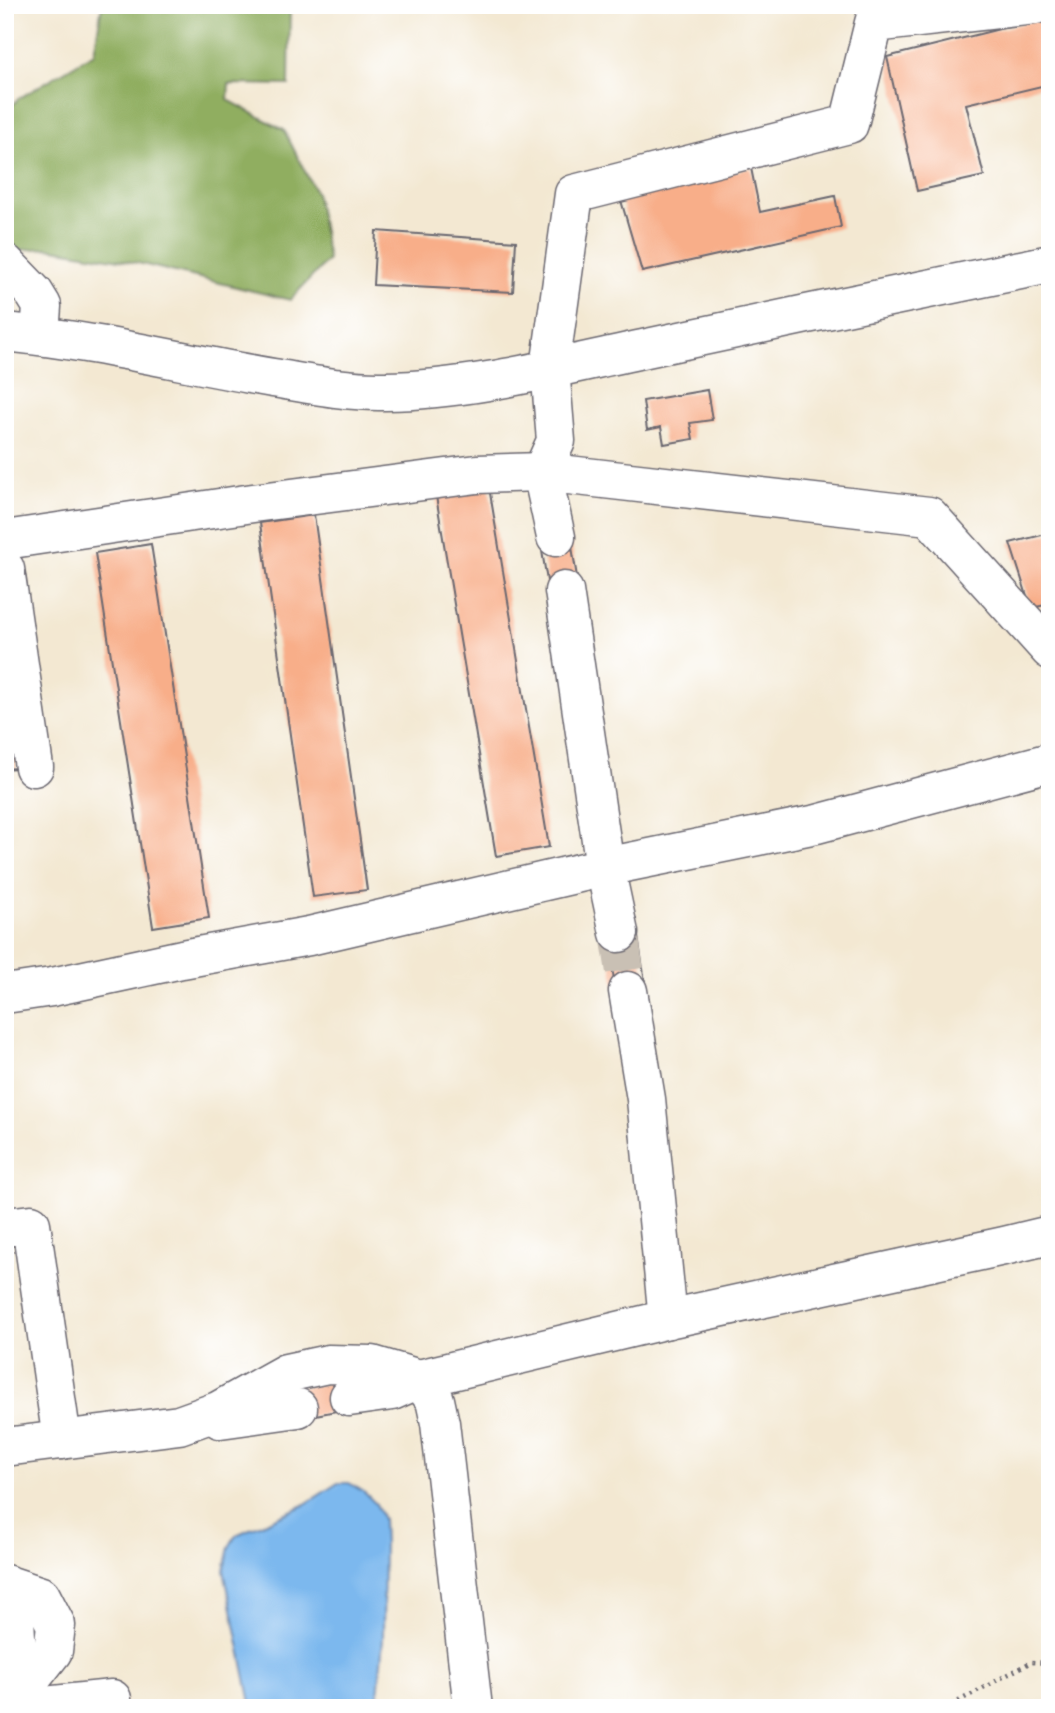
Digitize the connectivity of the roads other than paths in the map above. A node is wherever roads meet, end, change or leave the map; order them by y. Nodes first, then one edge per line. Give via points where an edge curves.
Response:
1 (1035, 5) edge
2 (5, 263) edge
3 (1050, 264) edge
4 (22, 333) edge
5 (550, 368) junction
6 (542, 472) junction
7 (556, 537) dead end
8 (5, 540) edge
9 (5, 569) edge
10 (564, 591) dead end
11 (1050, 649) edge
12 (1050, 762) edge
13 (34, 767) dead end
14 (605, 867) junction
15 (620, 933) tunnel mouth
16 (628, 991) tunnel mouth
17 (5, 994) edge
18 (5, 1227) edge
19 (1050, 1235) edge
20 (668, 1318) junction
21 (419, 1379) junction
22 (349, 1397) dead end
23 (298, 1408) dead end
24 (179, 1425) junction
25 (62, 1440) junction
26 (5, 1447) edge
27 (5, 1584) edge
28 (5, 1597) edge
29 (111, 1699) dead end
30 (5, 1705) edge
31 (25, 1708) edge
32 (473, 1708) edge

1 - 5 street via 874,23 849,124 574,194
2 - 4 street via 42,306
3 - 5 street
4 - 5 street via 330,387 381,391 433,390
5 - 6 street via 556,441
6 - 7 street
6 - 8 street via 464,476
6 - 11 street via 929,516
9 - 13 street
10 - 14 street
12 - 14 street via 817,824
14 - 15 street
14 - 17 street via 309,936
16 - 20 street via 646,1099
18 - 25 street via 31,1223
19 - 20 street
20 - 21 street
21 - 22 street via 392,1391
21 - 24 street via 372,1365 328,1364 286,1373 218,1411
21 - 32 street via 435,1400 440,1423
23 - 24 street
24 - 25 street
25 - 26 street
27 - 30 street via 41,1596 56,1625 53,1651
28 - 30 street via 15,1619 18,1672
29 - 31 street

